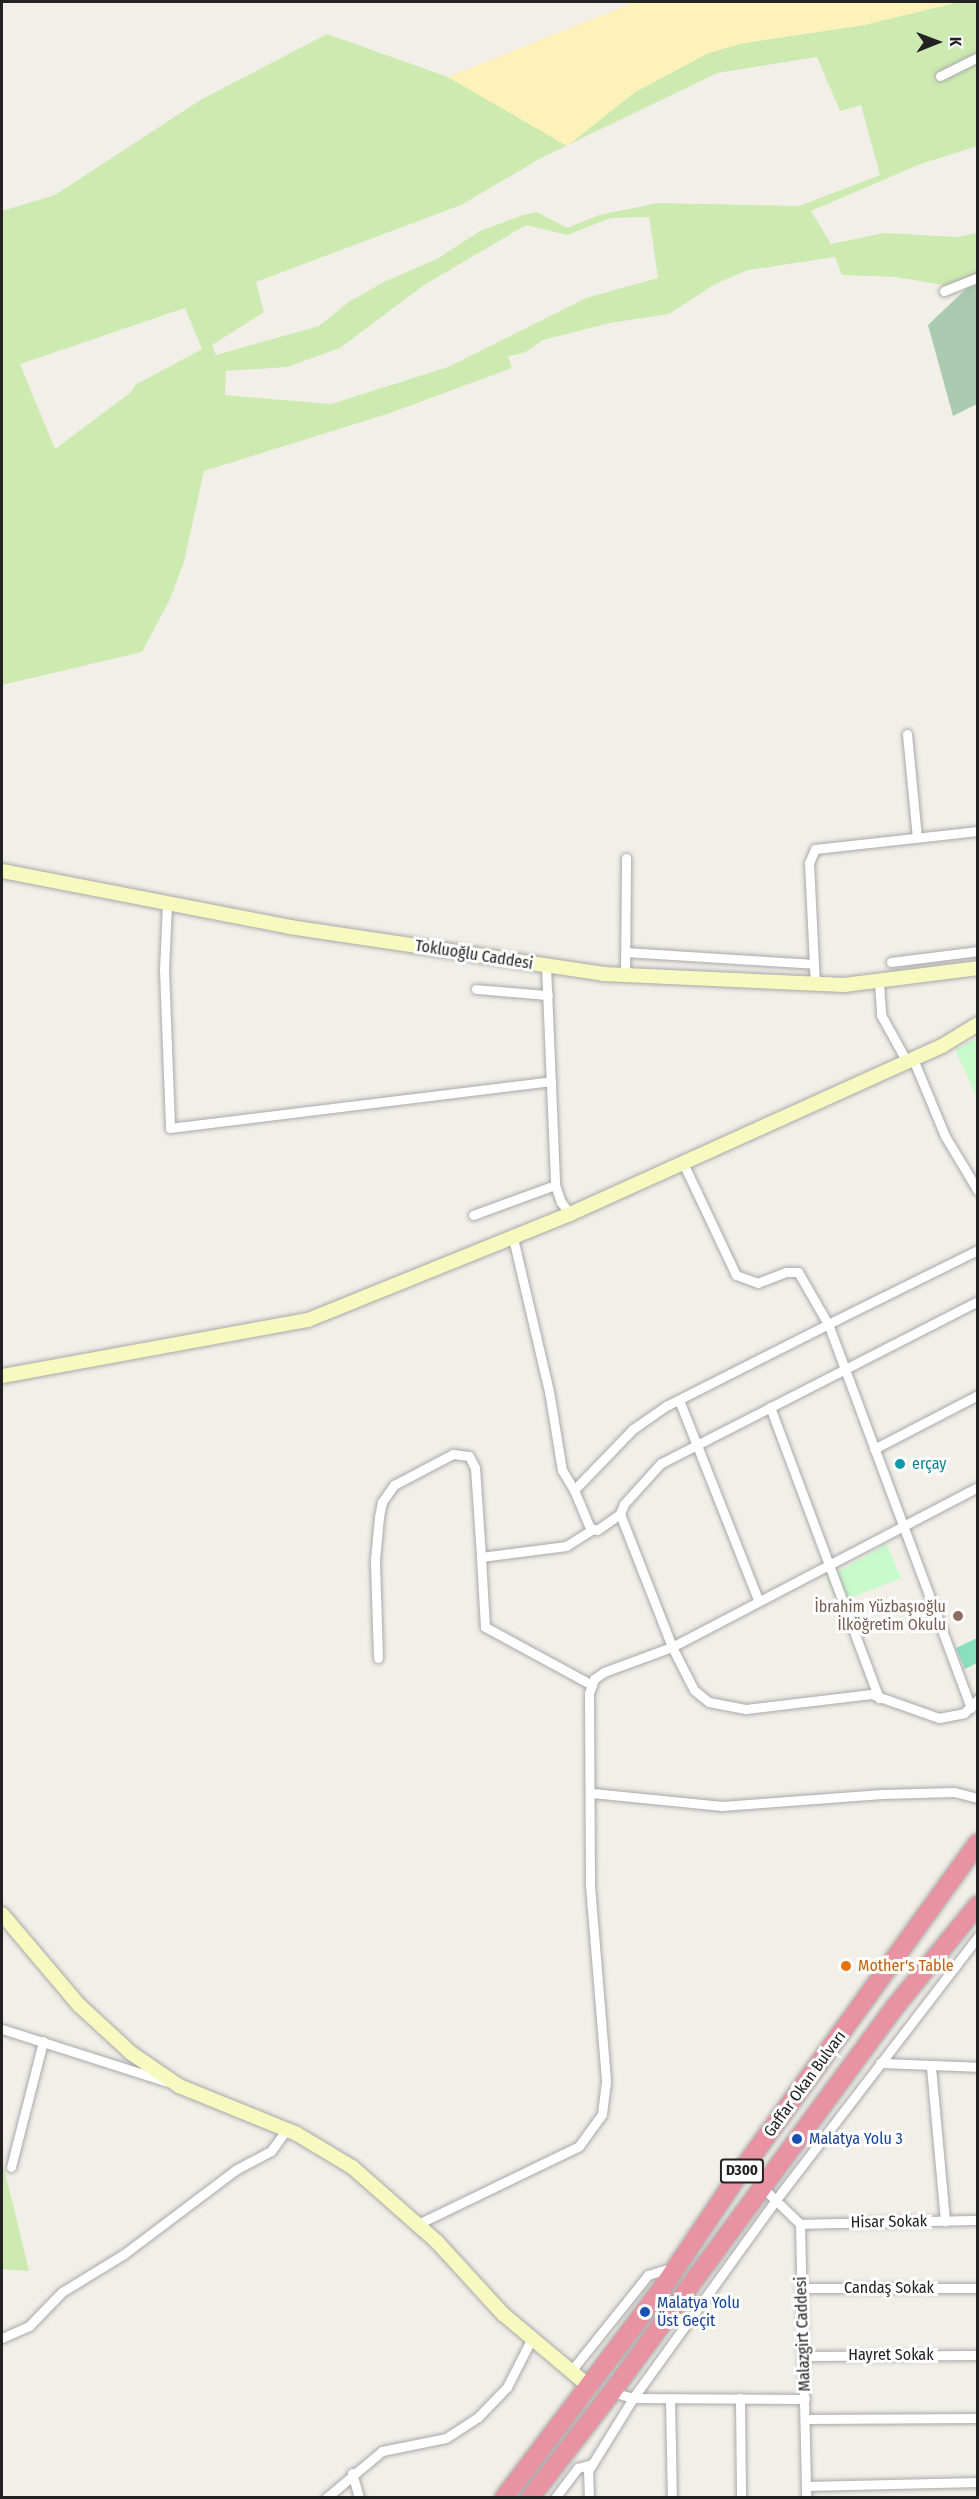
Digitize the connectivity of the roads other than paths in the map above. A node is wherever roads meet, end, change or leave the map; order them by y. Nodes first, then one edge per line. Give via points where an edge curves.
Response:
1 (978, 57) edge
2 (940, 76) dead end
3 (978, 277) edge
4 (944, 291) dead end
5 (907, 734) dead end
6 (978, 831) edge
7 (917, 837) junction
8 (626, 858) dead end
9 (2, 871) edge
10 (167, 904) junction
11 (978, 951) edge
12 (625, 952) junction
13 (891, 962) dead end
14 (978, 962) edge
15 (814, 964) junction
16 (546, 966) junction
17 (978, 968) edge
18 (951, 971) junction
19 (625, 975) junction
20 (879, 983) junction
21 (815, 985) junction
22 (476, 989) dead end
23 (548, 995) junction
24 (978, 1024) edge
25 (910, 1060) junction
26 (551, 1081) junction
27 (683, 1163) junction
28 (555, 1185) junction
29 (978, 1191) edge
30 (570, 1214) junction
31 (473, 1215) dead end
32 (513, 1238) junction
33 (978, 1250) edge
34 (978, 1301) edge
35 (828, 1324) junction
36 (844, 1369) junction
37 (3, 1371) edge
38 (978, 1395) edge
39 (679, 1400) junction
40 (770, 1407) junction
41 (697, 1445) junction
42 (874, 1449) junction
43 (978, 1487) edge
44 (574, 1490) junction
45 (620, 1514) junction
46 (902, 1526) junction
47 (593, 1529) junction
48 (481, 1557) junction
49 (828, 1563) junction
50 (758, 1600) junction
51 (672, 1647) junction
52 (378, 1658) dead end
53 (592, 1684) junction
54 (879, 1698) junction
55 (978, 1699) edge
56 (971, 1708) junction
57 (592, 1793) junction
58 (978, 1798) edge
59 (978, 1843) edge
60 (978, 1905) edge
61 (2, 1914) edge
62 (978, 1936) edge
63 (2, 2029) edge
64 (43, 2041) junction
65 (880, 2063) junction
66 (931, 2067) junction
67 (978, 2067) edge
68 (173, 2083) junction
69 (286, 2130) junction
70 (11, 2167) dead end
71 (762, 2187) junction
72 (775, 2201) junction
73 (978, 2220) edge
74 (945, 2221) junction
75 (418, 2224) junction
76 (800, 2224) junction
77 (677, 2267) junction
78 (801, 2288) junction
79 (978, 2288) edge
80 (2, 2338) edge
81 (532, 2338) junction
82 (978, 2355) edge
83 (804, 2356) junction
84 (571, 2370) junction
85 (590, 2386) junction
86 (612, 2392) junction
87 (633, 2398) junction
88 (670, 2398) junction
89 (740, 2398) junction
90 (805, 2398) junction
91 (978, 2418) edge
92 (806, 2419) junction
93 (592, 2464) junction
94 (352, 2473) junction
95 (978, 2482) edge
96 (806, 2486) junction
97 (326, 2498) edge
98 (359, 2498) edge
99 (504, 2498) edge
100 (530, 2498) edge
101 (555, 2498) edge
102 (589, 2498) edge
103 (672, 2498) edge
104 (741, 2498) edge
105 (806, 2498) edge

1 - 2 street
3 - 4 street
5 - 7 street
6 - 7 street
7 - 15 street via 822,845 812,852 809,863
8 - 12 street
9 - 10 street, Tokluoğlu Caddesi
10 - 16 street, Tokluoğlu Caddesi via 301,929
10 - 26 street via 164,969 171,1128
11 - 13 street
12 - 15 street
12 - 19 street
14 - 18 street, Tokluoğlu Caddesi
15 - 21 street
16 - 19 street, Tokluoğlu Caddesi
16 - 23 street
17 - 18 street, Tokluoğlu Caddesi
18 - 20 street, Tokluoğlu Caddesi
19 - 21 street, Tokluoğlu Caddesi
20 - 21 street, Tokluoğlu Caddesi
20 - 25 street via 881,1015
22 - 23 street
23 - 26 street
24 - 25 street
25 - 27 street
25 - 29 street via 945,1136
26 - 28 street
27 - 30 street
27 - 35 street via 736,1275 758,1283 786,1272 798,1272
28 - 30 street
28 - 31 street
30 - 32 street
32 - 37 street via 308,1320
32 - 44 street via 549,1391 562,1470
33 - 35 street
34 - 36 street
35 - 36 street
35 - 39 street
36 - 40 street
36 - 42 street
38 - 42 street
39 - 41 street
39 - 44 street via 633,1429
40 - 41 street
40 - 49 street
41 - 45 street via 661,1463 624,1504
41 - 50 street
42 - 46 street
43 - 46 street
44 - 47 street via 586,1524
45 - 47 street
45 - 51 street
46 - 49 street
46 - 56 street
47 - 48 street via 566,1546
48 - 52 street via 475,1468 469,1456 453,1454 394,1485 382,1502 375,1560
48 - 53 street via 485,1627
49 - 50 street
49 - 54 street
50 - 51 street
51 - 53 street via 604,1672
51 - 54 street via 694,1690 720,1707 746,1709 844,1696
53 - 57 street
54 - 56 street via 939,1718
55 - 56 street
57 - 58 street via 722,1806 882,1794 954,1792
57 - 75 street via 590,1884 606,2080 602,2114 579,2146
59 - 77 highway, Gaffar Okan Bulvarı / D300
60 - 71 highway, Gaffar Okan Bulvarı / D300 via 894,2008
61 - 68 street via 96,2022
62 - 65 street
63 - 64 street
64 - 68 street
64 - 70 street
65 - 66 street
65 - 72 street
66 - 67 street
66 - 74 street
68 - 69 street
69 - 75 street via 345,2162
69 - 80 street via 271,2151 237,2169 124,2254 62,2292 29,2326
71 - 72 street
71 - 86 highway, Gaffar Okan Bulvarı / D300
72 - 76 street
72 - 87 street
73 - 74 street, Hisar Sokak
74 - 76 street, Hisar Sokak
75 - 81 street via 487,2298
76 - 78 street, Malazgirt Caddesi
77 - 84 street via 648,2275
77 - 85 highway, Gaffar Okan Bulvarı / D300
78 - 79 street, Candaş Sokak
78 - 83 street, Malazgirt Caddesi
81 - 84 street
81 - 94 street via 507,2387 472,2421 438,2440 389,2448
82 - 83 street, Hayret Sokak
83 - 90 street, Malazgirt Caddesi
84 - 85 street
85 - 99 highway, Gaffar Okan Bulvarı / D300
86 - 87 street
86 - 100 highway, Gaffar Okan Bulvarı / D300
87 - 88 street
87 - 93 street
88 - 89 street
88 - 103 street
89 - 90 street
89 - 104 street
90 - 92 street, Malazgirt Caddesi
91 - 92 street
92 - 96 street, Malazgirt Caddesi
93 - 101 street via 578,2468
93 - 102 street via 588,2471
94 - 97 street
94 - 98 street
95 - 96 street
96 - 105 street, Malazgirt Caddesi

